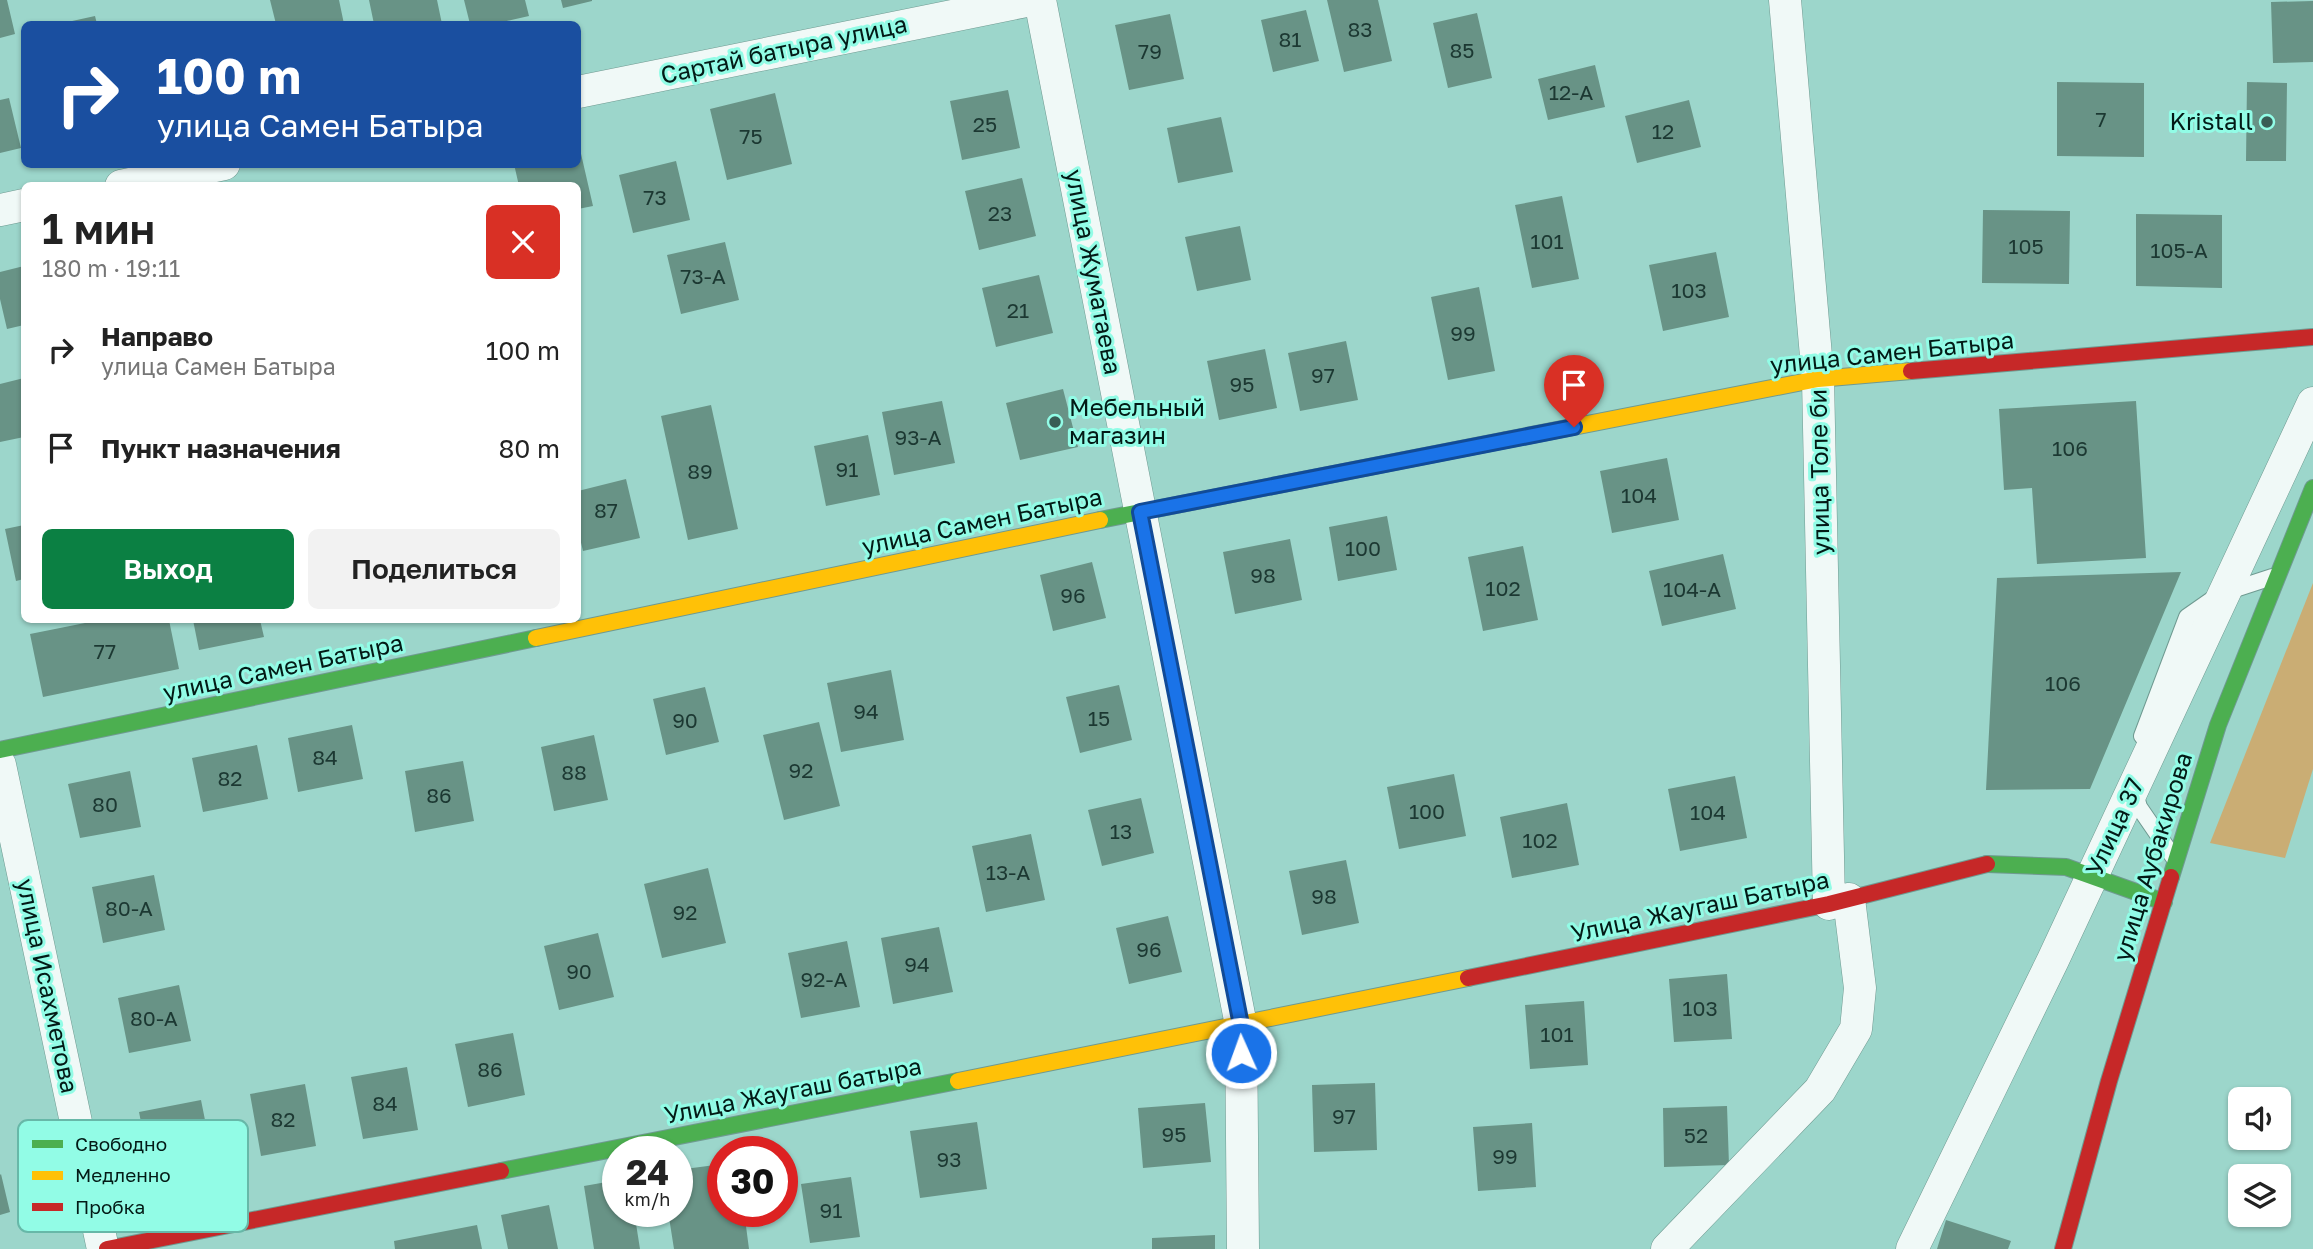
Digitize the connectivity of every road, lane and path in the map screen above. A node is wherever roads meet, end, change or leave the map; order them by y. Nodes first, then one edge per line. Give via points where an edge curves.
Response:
1 (1031, 0) edge
2 (1040, 0) edge
3 (1785, 0) edge
4 (581, 91) edge
5 (205, 168) edge
6 (140, 182) edge
7 (21, 206) edge
8 (0, 210) edge
9 (2313, 337) edge
10 (1818, 379) junction
11 (2313, 402) edge
12 (2313, 488) edge
13 (1140, 512) junction
14 (2278, 575) junction
15 (0, 750) edge
16 (0, 765) edge
17 (2176, 861) junction
18 (1839, 902) junction
19 (2164, 902) junction
20 (1241, 1025) junction
21 (77, 1120) edge
22 (248, 1221) edge
23 (191, 1232) edge
24 (105, 1249) edge
25 (1242, 1249) edge
26 (1667, 1249) edge
27 (1912, 1249) edge
28 (2063, 1249) edge

1 - 4 street, Сартай батыра улица
2 - 13 street, улица Жуматаева
3 - 10 street, улица Толе би
5 - 6 street
7 - 8 street
9 - 10 street, улица Самен Батыра
10 - 13 street, улица Самен Батыра
10 - 18 street, улица Толе би
11 - 27 street, Улица 37 via 2047,973
12 - 14 street, улица Аубакирова
13 - 15 street, улица Самен Батыра
13 - 20 street, улица Жуматаева
14 - 17 street, улица Аубакирова via 2218,725
14 - 17 lane via 2220,594 2187,617 2129,772 2139,807
16 - 21 street, улица Исахметова
17 - 19 street, улица Аубакирова
18 - 19 street, Улица Жаугаш Батыра via 1987,864 2066,867
18 - 20 street, Улица Жаугаш Батыра
18 - 26 street, улица Толе би via 1860,988 1856,1030 1820,1090
19 - 28 street, улица Аубакирова
20 - 22 street, Улица Жаугаш батыра
20 - 25 street, улица Жуматаева
23 - 24 street, Улица Жаугаш батыра

